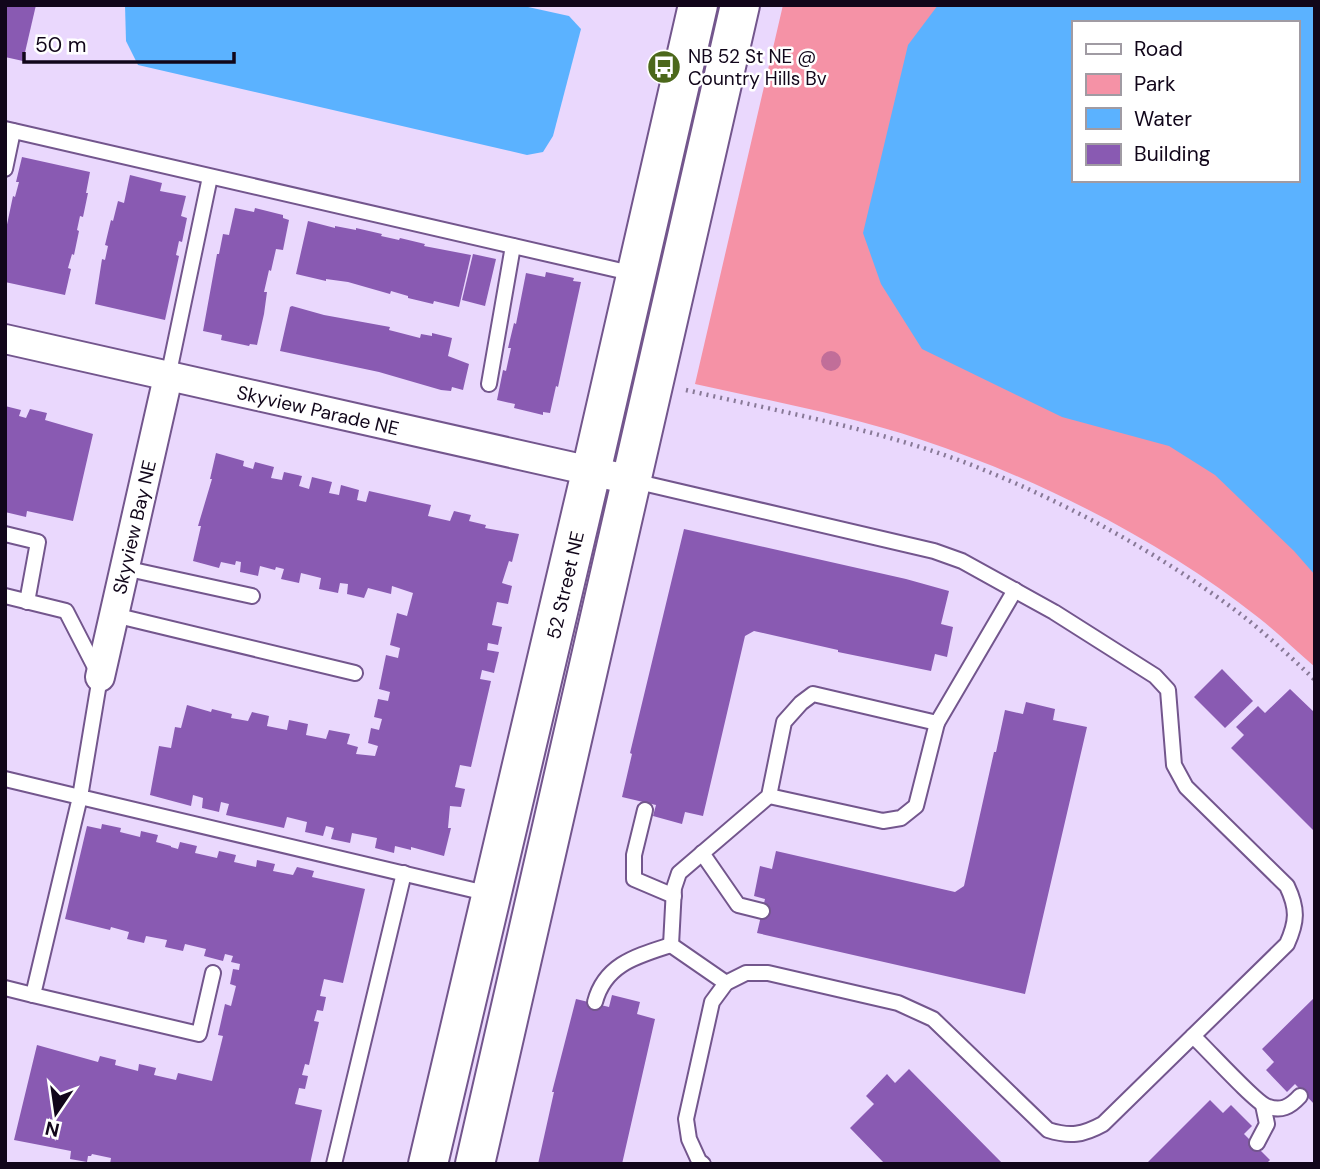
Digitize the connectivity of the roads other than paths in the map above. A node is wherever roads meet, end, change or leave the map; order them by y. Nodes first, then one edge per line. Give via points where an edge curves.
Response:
1 (698, 5) edge
2 (740, 5) edge
3 (9, 130) edge
4 (5, 169) edge
5 (211, 177) junction
6 (513, 246) junction
7 (637, 275) junction
8 (5, 339) edge
9 (168, 377) junction
10 (489, 384) dead end
11 (592, 472) junction
12 (631, 480) junction
13 (5, 534) edge
14 (124, 568) junction
15 (1014, 590) junction
16 (5, 596) edge
17 (253, 596) dead end
18 (27, 602) junction
19 (114, 615) junction
20 (355, 673) dead end
21 (100, 677) junction
22 (937, 723) junction
23 (5, 779) edge
24 (769, 796) junction
25 (80, 797) junction
26 (645, 810) dead end
27 (702, 853) junction
28 (404, 873) junction
29 (492, 894) junction
30 (674, 896) junction
31 (762, 911) dead end
32 (671, 945) junction
33 (213, 973) dead end
34 (726, 983) junction
35 (5, 988) edge
36 (33, 995) junction
37 (595, 1002) dead end
38 (1193, 1036) junction
39 (1300, 1096) dead end
40 (1263, 1105) junction
41 (1257, 1143) dead end
42 (334, 1164) edge
43 (428, 1164) edge
44 (475, 1164) edge
45 (703, 1164) edge

1 - 7 street, 52 Street NE
2 - 12 street
3 - 4 lane
3 - 5 lane
5 - 6 lane
5 - 9 lane
6 - 7 lane
6 - 10 lane
7 - 11 street, 52 Street NE
8 - 9 street, Skyview Parade NE
9 - 11 street, Skyview Parade NE
9 - 14 street, Skyview Bay NE
11 - 12 street, Skyview Parade NE
11 - 29 street, 52 Street NE
12 - 15 lane via 934,551
12 - 44 street
13 - 18 lane via 38,542
14 - 17 lane
14 - 19 street, Skyview Bay NE
15 - 22 lane
15 - 38 lane via 1155,676 1168,690 1174,765 1186,787 1287,886 1294,900 1296,925 1287,944
16 - 18 lane
18 - 21 lane via 66,611
19 - 20 lane
19 - 21 street, Skyview Bay NE
21 - 25 lane
22 - 24 lane via 916,806 901,818 883,821
22 - 24 lane via 813,694 784,722
23 - 25 lane
24 - 27 lane
25 - 28 lane
25 - 36 lane
26 - 30 lane via 634,855 634,879
27 - 30 lane via 679,873
27 - 31 lane via 738,905
28 - 29 lane
28 - 42 lane
29 - 43 street, 52 Street NE
30 - 32 lane
32 - 34 lane
32 - 37 lane via 634,957 615,970 599,986
33 - 36 lane via 199,1034
34 - 38 lane via 746,973 768,973 898,1003 933,1019 1048,1130 1063,1135 1085,1134 1103,1124
34 - 45 lane via 712,1002 686,1119 689,1139
35 - 36 lane
38 - 40 lane
39 - 40 lane via 1290,1107
40 - 41 lane via 1267,1124

